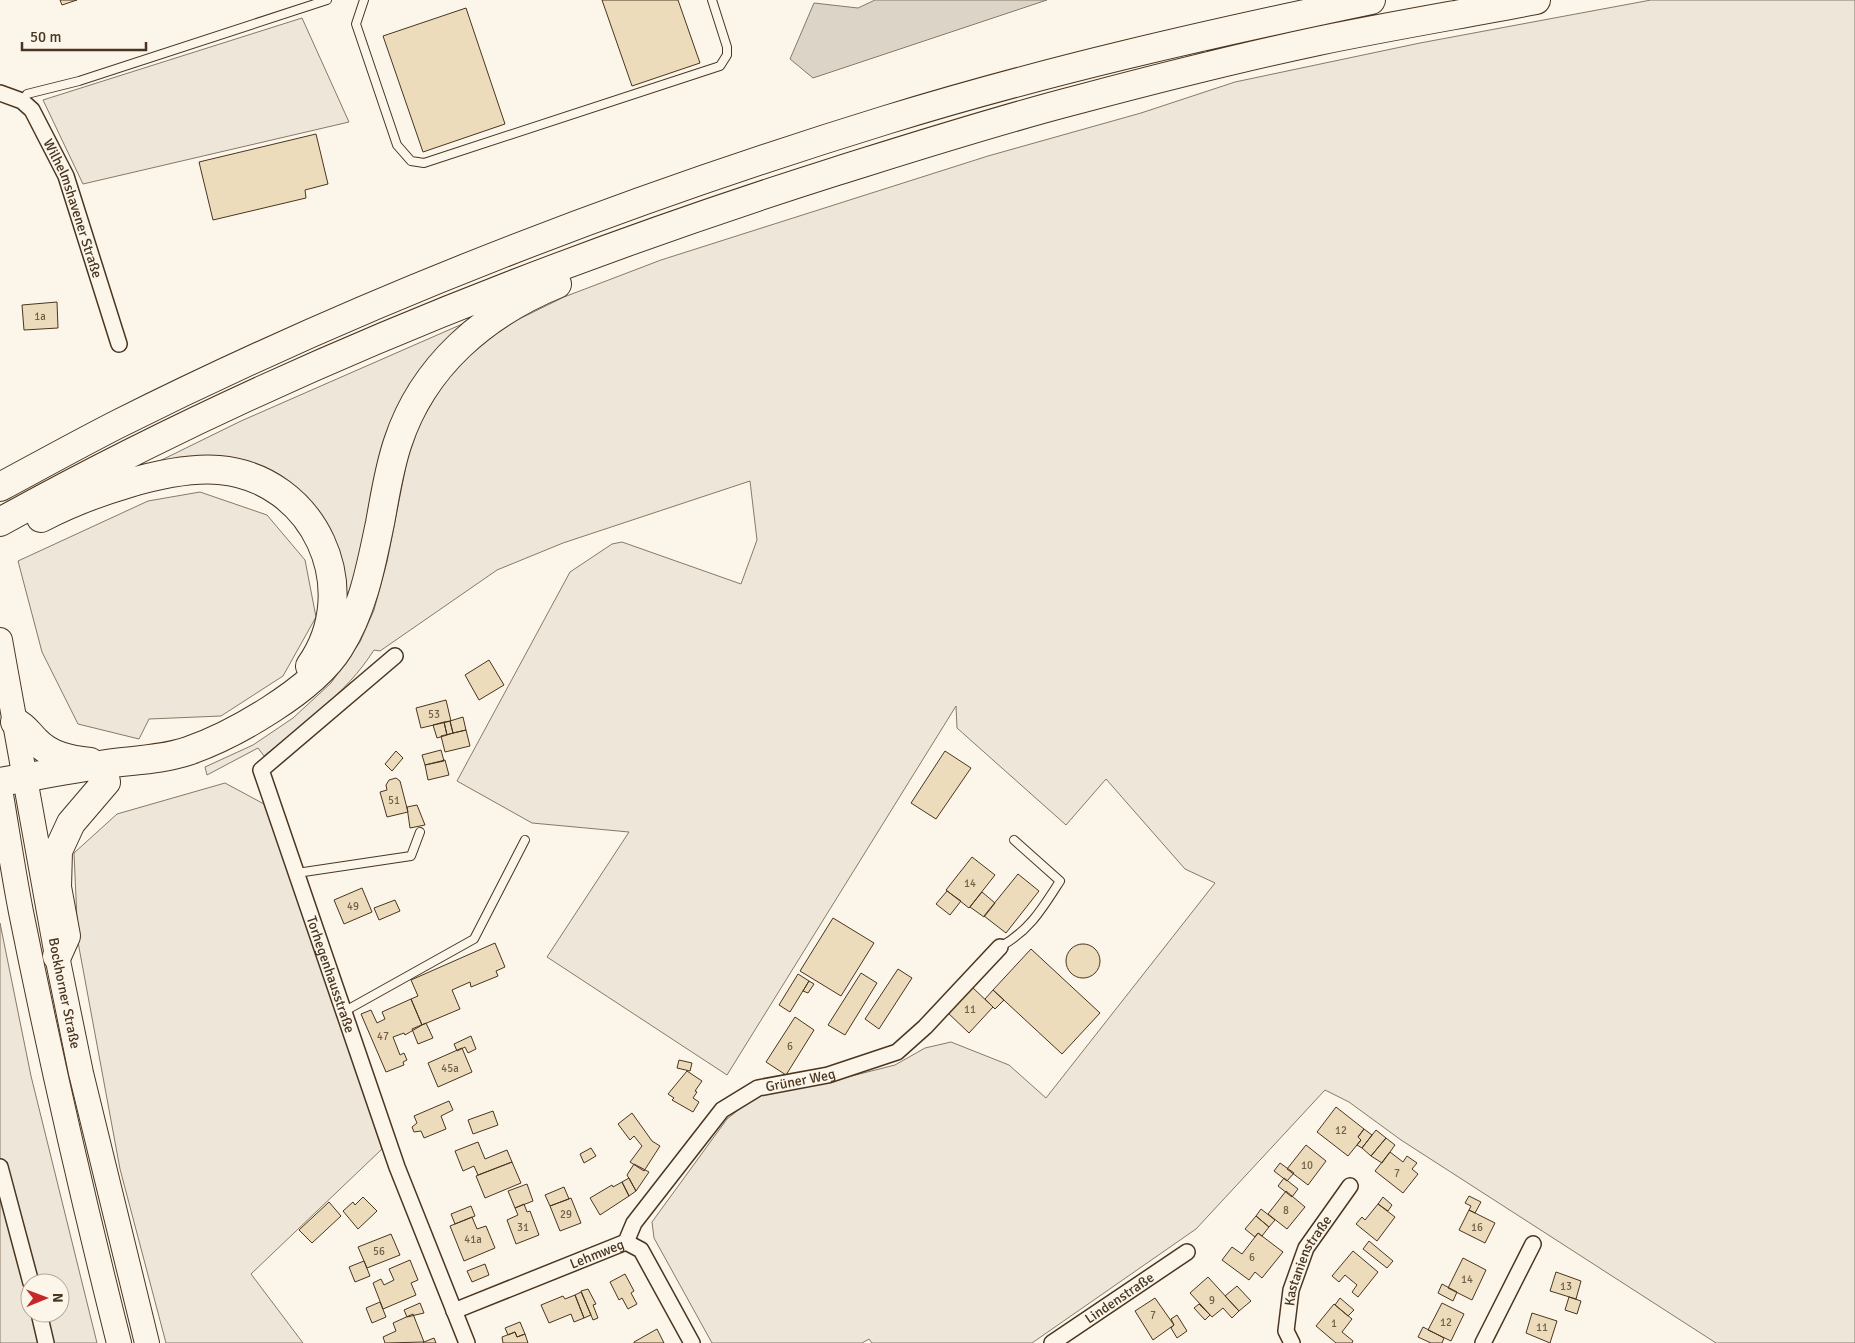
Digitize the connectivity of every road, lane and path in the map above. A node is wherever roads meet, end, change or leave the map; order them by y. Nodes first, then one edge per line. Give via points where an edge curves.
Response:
1 (327, 0) edge
2 (352, 0) edge
3 (712, 0) edge
4 (1371, 0) edge
5 (1536, 0) edge
6 (363, 1) edge
7 (0, 93) edge
8 (22, 101) junction
9 (728, 205) junction
10 (119, 344) dead end
11 (117, 425) junction
12 (0, 466) edge
13 (0, 487) edge
14 (0, 522) edge
15 (0, 540) edge
16 (0, 640) edge
17 (395, 656) dead end
18 (290, 695) junction
19 (15, 722) junction
20 (106, 773) junction
21 (17, 786) edge
22 (0, 790) edge
23 (420, 832) dead end
24 (525, 840) dead end
25 (1014, 840) dead end
26 (297, 873) junction
27 (1000, 948) joint
28 (57, 956) junction
29 (345, 1011) junction
30 (0, 1167) edge
31 (1350, 1186) dead end
32 (626, 1242) junction
33 (1533, 1244) dead end
34 (1187, 1252) dead end
35 (28, 1273) edge
36 (454, 1311) junction
37 (41, 1323) edge
38 (46, 1343) edge
39 (119, 1343) edge
40 (147, 1343) edge
41 (467, 1343) edge
42 (692, 1343) edge
43 (1052, 1343) edge
44 (1292, 1343) edge
45 (1483, 1343) edge

1 - 8 lane via 79,81 27,94
2 - 6 lane
3 - 6 lane via 727,47 727,55 720,66 424,163 411,161 398,145 356,24
4 - 11 highway via 1077,66 888,119 727,171 497,256 347,317
5 - 9 highway via 1319,41 1076,99
7 - 8 street, Wilhelmshavener Straße
8 - 10 street, Wilhelmshavener Straße via 40,122 66,176
9 - 14 highway via 484,295 282,382 140,448
9 - 18 highway via 710,226 548,288 478,328 445,358 410,412 397,444 370,573 351,626 327,665
11 - 12 highway via 91,421
11 - 13 highway
15 - 18 highway via 82,500 159,476 219,470 259,480 277,490 305,516 325,551 333,584 333,602 324,638 316,657
16 - 19 main road, Bockhorner Straße
17 - 26 street, Torhegenhausstraße via 261,770
18 - 20 highway via 240,728 188,751 164,758 138,772
19 - 20 highway via 54,754
19 - 21 main road, Bockhorner Straße
20 - 21 highway
20 - 28 highway via 72,823 58,851 57,887 66,936
21 - 22 highway via 14,796
21 - 28 main road, Bockhorner Straße
22 - 39 main road, Bockhorner Straße via 20,910
23 - 26 lane via 411,856
24 - 29 lane via 474,939
25 - 27 lane via 1060,881 1042,910 1019,936
26 - 29 street, Torhegenhausstraße
27 - 32 street, Grüner Weg via 897,1052 828,1075 758,1088 722,1110 634,1223
28 - 40 main road, Bockhorner Straße via 102,1166
29 - 36 street, Torhegenhausstraße via 397,1167
30 - 35 street
31 - 44 street, Kastanienstraße via 1306,1248 1291,1290 1286,1331
32 - 36 street, Lehmweg
32 - 42 street, Lehmweg via 641,1250
33 - 45 street
34 - 43 street, Lindenstraße
36 - 41 street, Torhegenhausstraße
37 - 38 street

